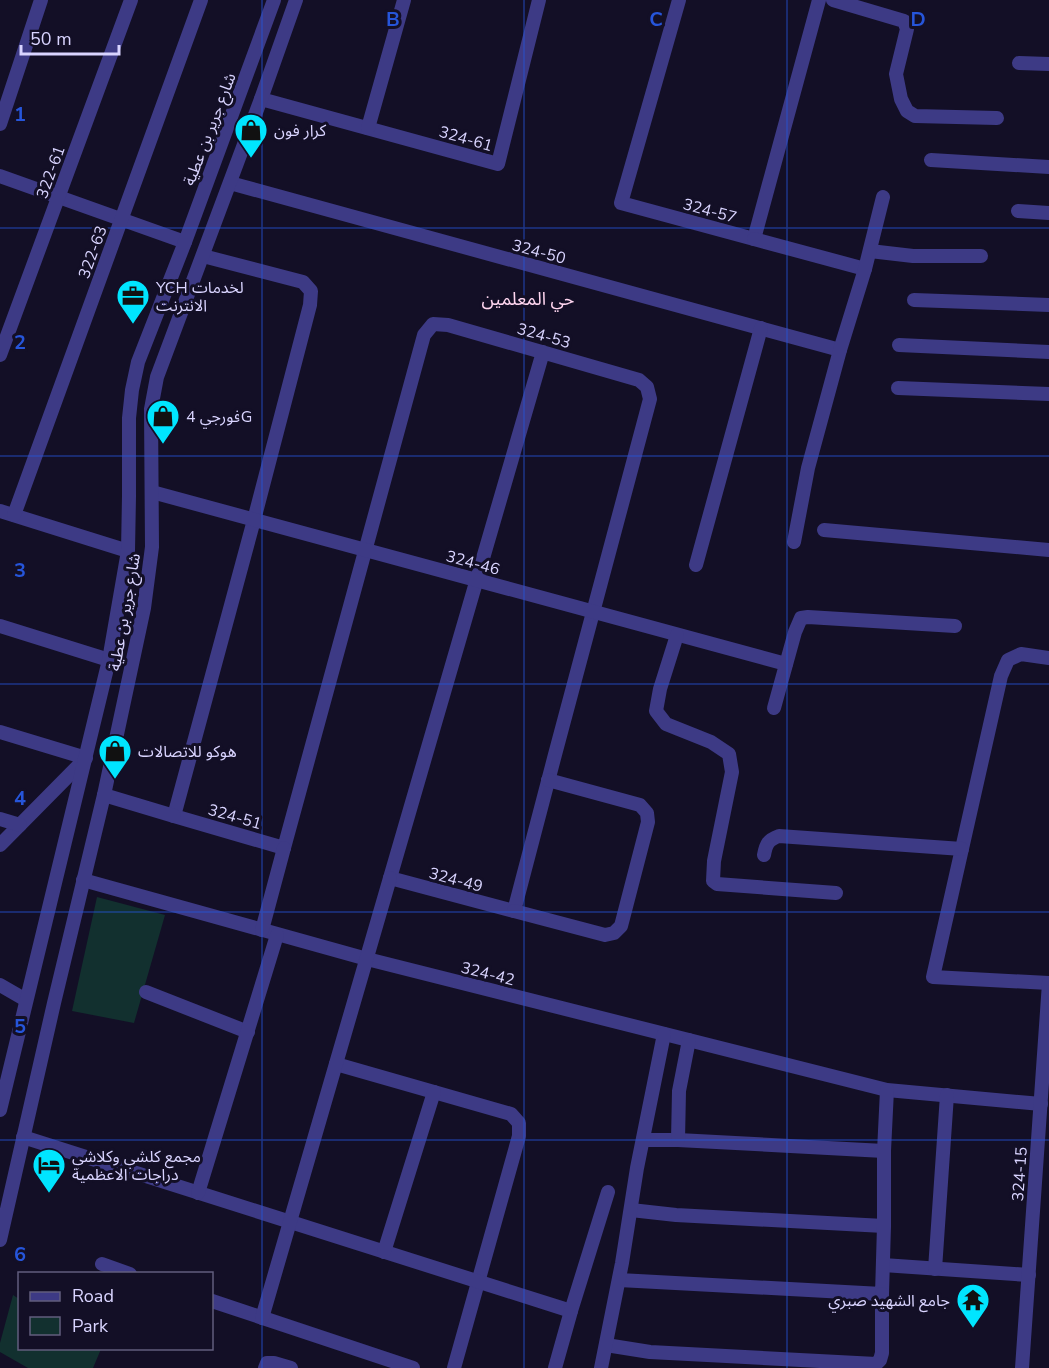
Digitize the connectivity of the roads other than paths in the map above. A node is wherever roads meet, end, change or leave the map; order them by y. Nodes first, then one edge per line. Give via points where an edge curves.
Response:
1 (41, 0) edge
2 (131, 0) edge
3 (201, 0) edge
4 (274, 0) edge
5 (296, 0) edge
6 (404, 0) edge
7 (538, 0) edge
8 (680, 0) edge
9 (819, 0) edge
10 (832, 0) edge
11 (268, 16) junction
12 (289, 20) junction
13 (1019, 63) dead end
14 (1049, 64) edge
15 (261, 99) junction
16 (997, 118) dead end
17 (0, 124) edge
18 (368, 128) junction
19 (931, 160) dead end
20 (1049, 166) edge
21 (0, 176) edge
22 (230, 183) junction
23 (58, 196) junction
24 (883, 197) dead end
25 (1018, 211) dead end
26 (1049, 213) edge
27 (121, 219) junction
28 (754, 239) junction
29 (185, 242) junction
30 (870, 250) junction
31 (203, 256) junction
32 (981, 256) dead end
33 (865, 269) junction
34 (914, 300) dead end
35 (1049, 305) edge
36 (762, 328) junction
37 (150, 332) junction
38 (170, 339) junction
39 (899, 345) dead end
40 (840, 350) junction
41 (543, 352) junction
42 (1049, 352) edge
43 (0, 355) edge
44 (898, 388) dead end
45 (1049, 394) edge
46 (152, 492) junction
47 (0, 510) edge
48 (14, 515) junction
49 (254, 520) junction
50 (824, 530) dead end
51 (794, 542) dead end
52 (365, 550) junction
53 (1049, 550) edge
54 (128, 551) junction
55 (696, 565) dead end
56 (477, 580) junction
57 (594, 612) junction
58 (0, 626) edge
59 (955, 627) dead end
60 (677, 634) junction
61 (1049, 658) edge
62 (109, 660) junction
63 (786, 664) junction
64 (100, 701) junction
65 (123, 708) junction
66 (774, 708) dead end
67 (0, 732) edge
68 (86, 758) junction
69 (548, 780) junction
70 (104, 795) junction
71 (174, 816) junction
72 (0, 819) edge
73 (20, 825) junction
74 (0, 845) edge
75 (284, 848) junction
76 (962, 849) junction
77 (764, 855) dead end
78 (390, 878) junction
79 (83, 880) junction
80 (836, 893) dead end
81 (514, 911) junction
82 (262, 930) junction
83 (277, 935) junction
84 (367, 959) junction
85 (1049, 983) edge
86 (0, 985) edge
87 (146, 992) dead end
88 (26, 1000) junction
89 (248, 1032) junction
90 (664, 1034) junction
91 (689, 1040) junction
92 (336, 1064) junction
93 (887, 1090) junction
94 (434, 1092) junction
95 (947, 1095) junction
96 (1, 1103) edge
97 (1041, 1104) junction
98 (23, 1137) junction
99 (643, 1140) junction
100 (678, 1140) junction
101 (884, 1150) junction
102 (608, 1192) dead end
103 (198, 1193) junction
104 (631, 1210) junction
105 (290, 1222) junction
106 (884, 1226) junction
107 (0, 1240) edge
108 (384, 1252) junction
109 (102, 1264) dead end
110 (884, 1265) junction
111 (935, 1269) junction
112 (124, 1272) edge
113 (1029, 1275) junction
114 (619, 1280) junction
115 (479, 1282) junction
116 (882, 1294) junction
117 (213, 1301) edge
118 (571, 1311) junction
119 (262, 1318) junction
120 (606, 1346) junction
121 (265, 1368) edge
122 (291, 1368) edge
123 (413, 1368) edge
124 (454, 1368) edge
125 (555, 1368) edge
126 (601, 1368) edge
127 (1022, 1368) edge

1 - 17 street
2 - 23 street, 322-61
3 - 27 street, 322-63
4 - 11 street, شارع جرير بن عطية
5 - 12 street, شارع جرير بن عطية
6 - 18 street
7 - 18 street, 324-61 via 498,165
8 - 28 street, 324-57 via 621,203
9 - 28 street, 324-57
10 - 16 street via 904,21 907,29 896,74 907,111 915,116
11 - 12 street
11 - 29 street, شارع جرير بن عطية
12 - 15 street, شارع جرير بن عطية
13 - 14 street
15 - 18 street, 324-61
15 - 22 street, شارع جرير بن عطية
19 - 20 street
21 - 23 street
22 - 31 street, شارع جرير بن عطية
22 - 36 street, 324-50
23 - 27 street
23 - 43 street, 322-61
24 - 30 street
25 - 26 street
27 - 29 street
27 - 48 street, 322-63
28 - 33 street
29 - 37 street, شارع جرير بن عطية
30 - 32 street via 913,256
30 - 33 street
31 - 38 street, شارع جرير بن عطية
31 - 49 street via 303,282 311,291
33 - 40 street
34 - 35 street
36 - 40 street, 324-50
36 - 55 street
37 - 38 street
37 - 54 street, شارع جرير بن عطية via 138,362 129,418
38 - 46 street, شارع جرير بن عطية via 151,409
39 - 42 street
40 - 51 street via 807,468
41 - 52 street, 324-53 via 433,324 424,335
41 - 56 street
41 - 57 street, 324-53 via 639,380 647,387 650,399
44 - 45 street
46 - 49 street, 324-46
46 - 65 street, شارع جرير بن عطية via 152,547 146,598
47 - 48 street
48 - 54 street
49 - 52 street, 324-46
49 - 71 street
50 - 53 street
52 - 56 street, 324-46
52 - 75 street
54 - 62 street, شارع جرير بن عطية
56 - 57 street, 324-46
56 - 78 street
57 - 60 street, 324-46
57 - 69 street
58 - 62 street
59 - 63 street via 801,618
60 - 63 street, 324-46
60 - 80 street via 656,711 666,724 711,742 729,754 732,772 713,881
61 - 76 street via 1021,654 1008,660 1001,676
62 - 64 street, شارع جرير بن عطية
63 - 66 street
64 - 65 street
64 - 68 street, شارع جرير بن عطية
65 - 70 street, شارع جرير بن عطية
67 - 68 street
68 - 73 street
68 - 88 street, شارع جرير بن عطية
69 - 81 street
69 - 81 street, 324-49 via 640,805 647,813 621,927 605,935
70 - 71 street, 324-51
70 - 79 street, شارع جرير بن عطية
71 - 75 street, 324-51
72 - 73 street
73 - 74 street
75 - 82 street
76 - 77 street via 779,837 770,839
76 - 85 street via 933,977
78 - 81 street, 324-49
78 - 84 street
79 - 82 street, 324-42
79 - 98 street, شارع جرير بن عطية
82 - 83 street, 324-42
83 - 84 street, 324-42
83 - 89 street
84 - 90 street, 324-42
84 - 92 street
85 - 97 street, 324-15
86 - 88 street
87 - 89 street
88 - 96 street, شارع جرير بن عطية
89 - 103 street
90 - 91 street, 324-42
90 - 99 street
91 - 93 street, 324-42
91 - 100 street via 679,1091
92 - 94 street
92 - 105 street
93 - 95 street, 324-42
93 - 101 street
94 - 108 street
94 - 115 street via 511,1114 519,1123 519,1136
95 - 97 street, 324-42
95 - 111 street
97 - 113 street, 324-15
98 - 103 street
98 - 107 street, شارع جرير بن عطية
99 - 100 street
99 - 104 street
100 - 101 street
101 - 106 street
102 - 118 street
103 - 105 street
104 - 106 street
104 - 114 street
105 - 108 street
105 - 119 street
106 - 110 street
108 - 115 street
109 - 112 street
110 - 111 street
110 - 116 street
111 - 113 street
113 - 127 street, 324-15
114 - 116 street
114 - 120 street
115 - 118 street
115 - 124 street
116 - 120 street via 882,1353 876,1364 650,1352
117 - 119 street
118 - 125 street
119 - 123 street
120 - 126 street
121 - 122 street via 267,1363

